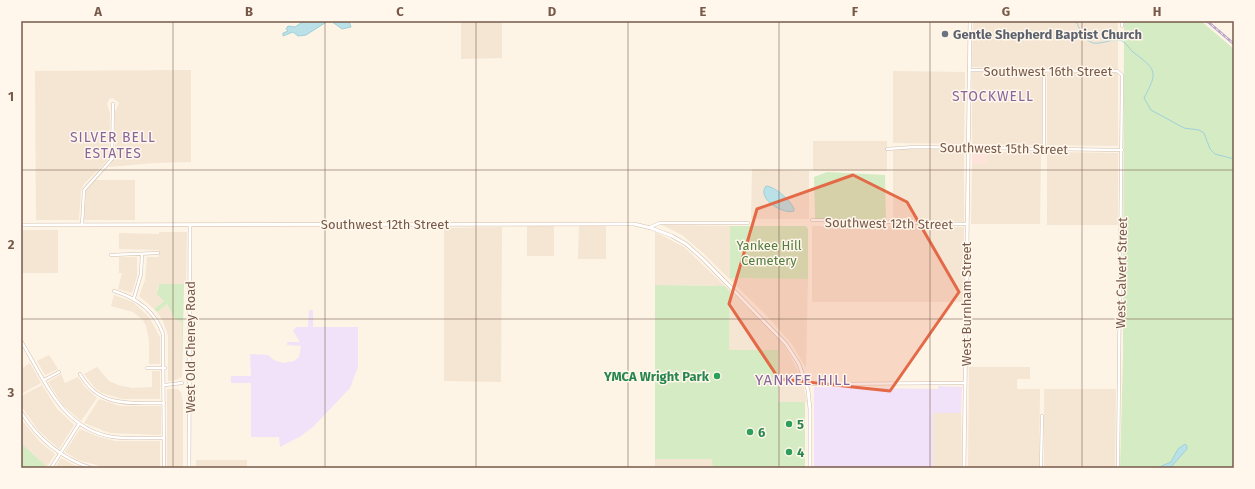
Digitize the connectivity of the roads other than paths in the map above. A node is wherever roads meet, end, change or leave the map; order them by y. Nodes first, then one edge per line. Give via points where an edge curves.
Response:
1 (970, 21) edge
2 (1122, 21) edge
3 (1122, 26) dead end
4 (969, 70) junction
5 (1044, 71) junction
6 (1123, 78) joint
7 (113, 104) dead end
8 (968, 148) junction
9 (1044, 148) junction
10 (887, 149) dead end
11 (1122, 150) junction
12 (812, 220) dead end
13 (748, 223) dead end
14 (966, 224) junction
15 (21, 225) edge
16 (82, 225) junction
17 (190, 225) junction
18 (650, 227) junction
19 (142, 254) junction
20 (158, 254) dead end
21 (112, 255) dead end
22 (114, 291) dead end
23 (134, 298) junction
24 (21, 341) edge
25 (147, 368) dead end
26 (164, 368) junction
27 (59, 372) dead end
28 (80, 374) dead end
29 (44, 380) junction
30 (182, 383) dead end
31 (965, 383) junction
32 (807, 384) junction
33 (164, 385) junction
34 (164, 403) junction
35 (21, 412) edge
36 (1042, 416) dead end
37 (79, 424) junction
38 (164, 438) junction
39 (60, 454) junction
40 (51, 468) edge
41 (91, 468) edge
42 (164, 468) edge
43 (189, 468) edge
44 (810, 468) edge
45 (964, 468) edge
46 (1041, 468) edge
47 (1118, 468) edge

1 - 4 main road, West Burnham Street
2 - 3 street
4 - 5 street, Southwest 16th Street
4 - 8 main road, West Burnham Street
5 - 6 street, Southwest 16th Street via 1117,71 1122,73
5 - 9 street
6 - 11 street, West Calvert Street
7 - 16 street via 112,159 84,190
8 - 9 street, Southwest 15th Street
8 - 10 street, Southwest 15th Street
8 - 14 main road, West Burnham Street
9 - 11 street, Southwest 15th Street
11 - 47 street, West Calvert Street
12 - 14 street, Southwest 12th Street
13 - 18 street, Southwest 12th Street via 660,223
14 - 31 main road, West Burnham Street
15 - 16 main road, Southwest 12th Street
16 - 17 main road, Southwest 12th Street
17 - 18 main road, Southwest 12th Street via 566,223
17 - 43 main road, West Old Cheney Road
18 - 32 main road via 686,244 721,277 786,344 799,364
19 - 20 street
19 - 21 street
19 - 23 street via 141,274
22 - 23 street
23 - 26 street via 150,312 160,326 165,343
24 - 29 street
25 - 26 street
26 - 33 street
27 - 29 street
28 - 34 street via 90,388 109,400 124,403
29 - 37 street via 61,408
30 - 33 street
31 - 32 street
31 - 45 main road, West Burnham Street
32 - 44 main road via 810,409
33 - 34 street
34 - 38 street
35 - 39 street via 38,435
36 - 46 street
37 - 38 street via 112,437
37 - 39 street
38 - 42 street
39 - 40 street
39 - 41 street

